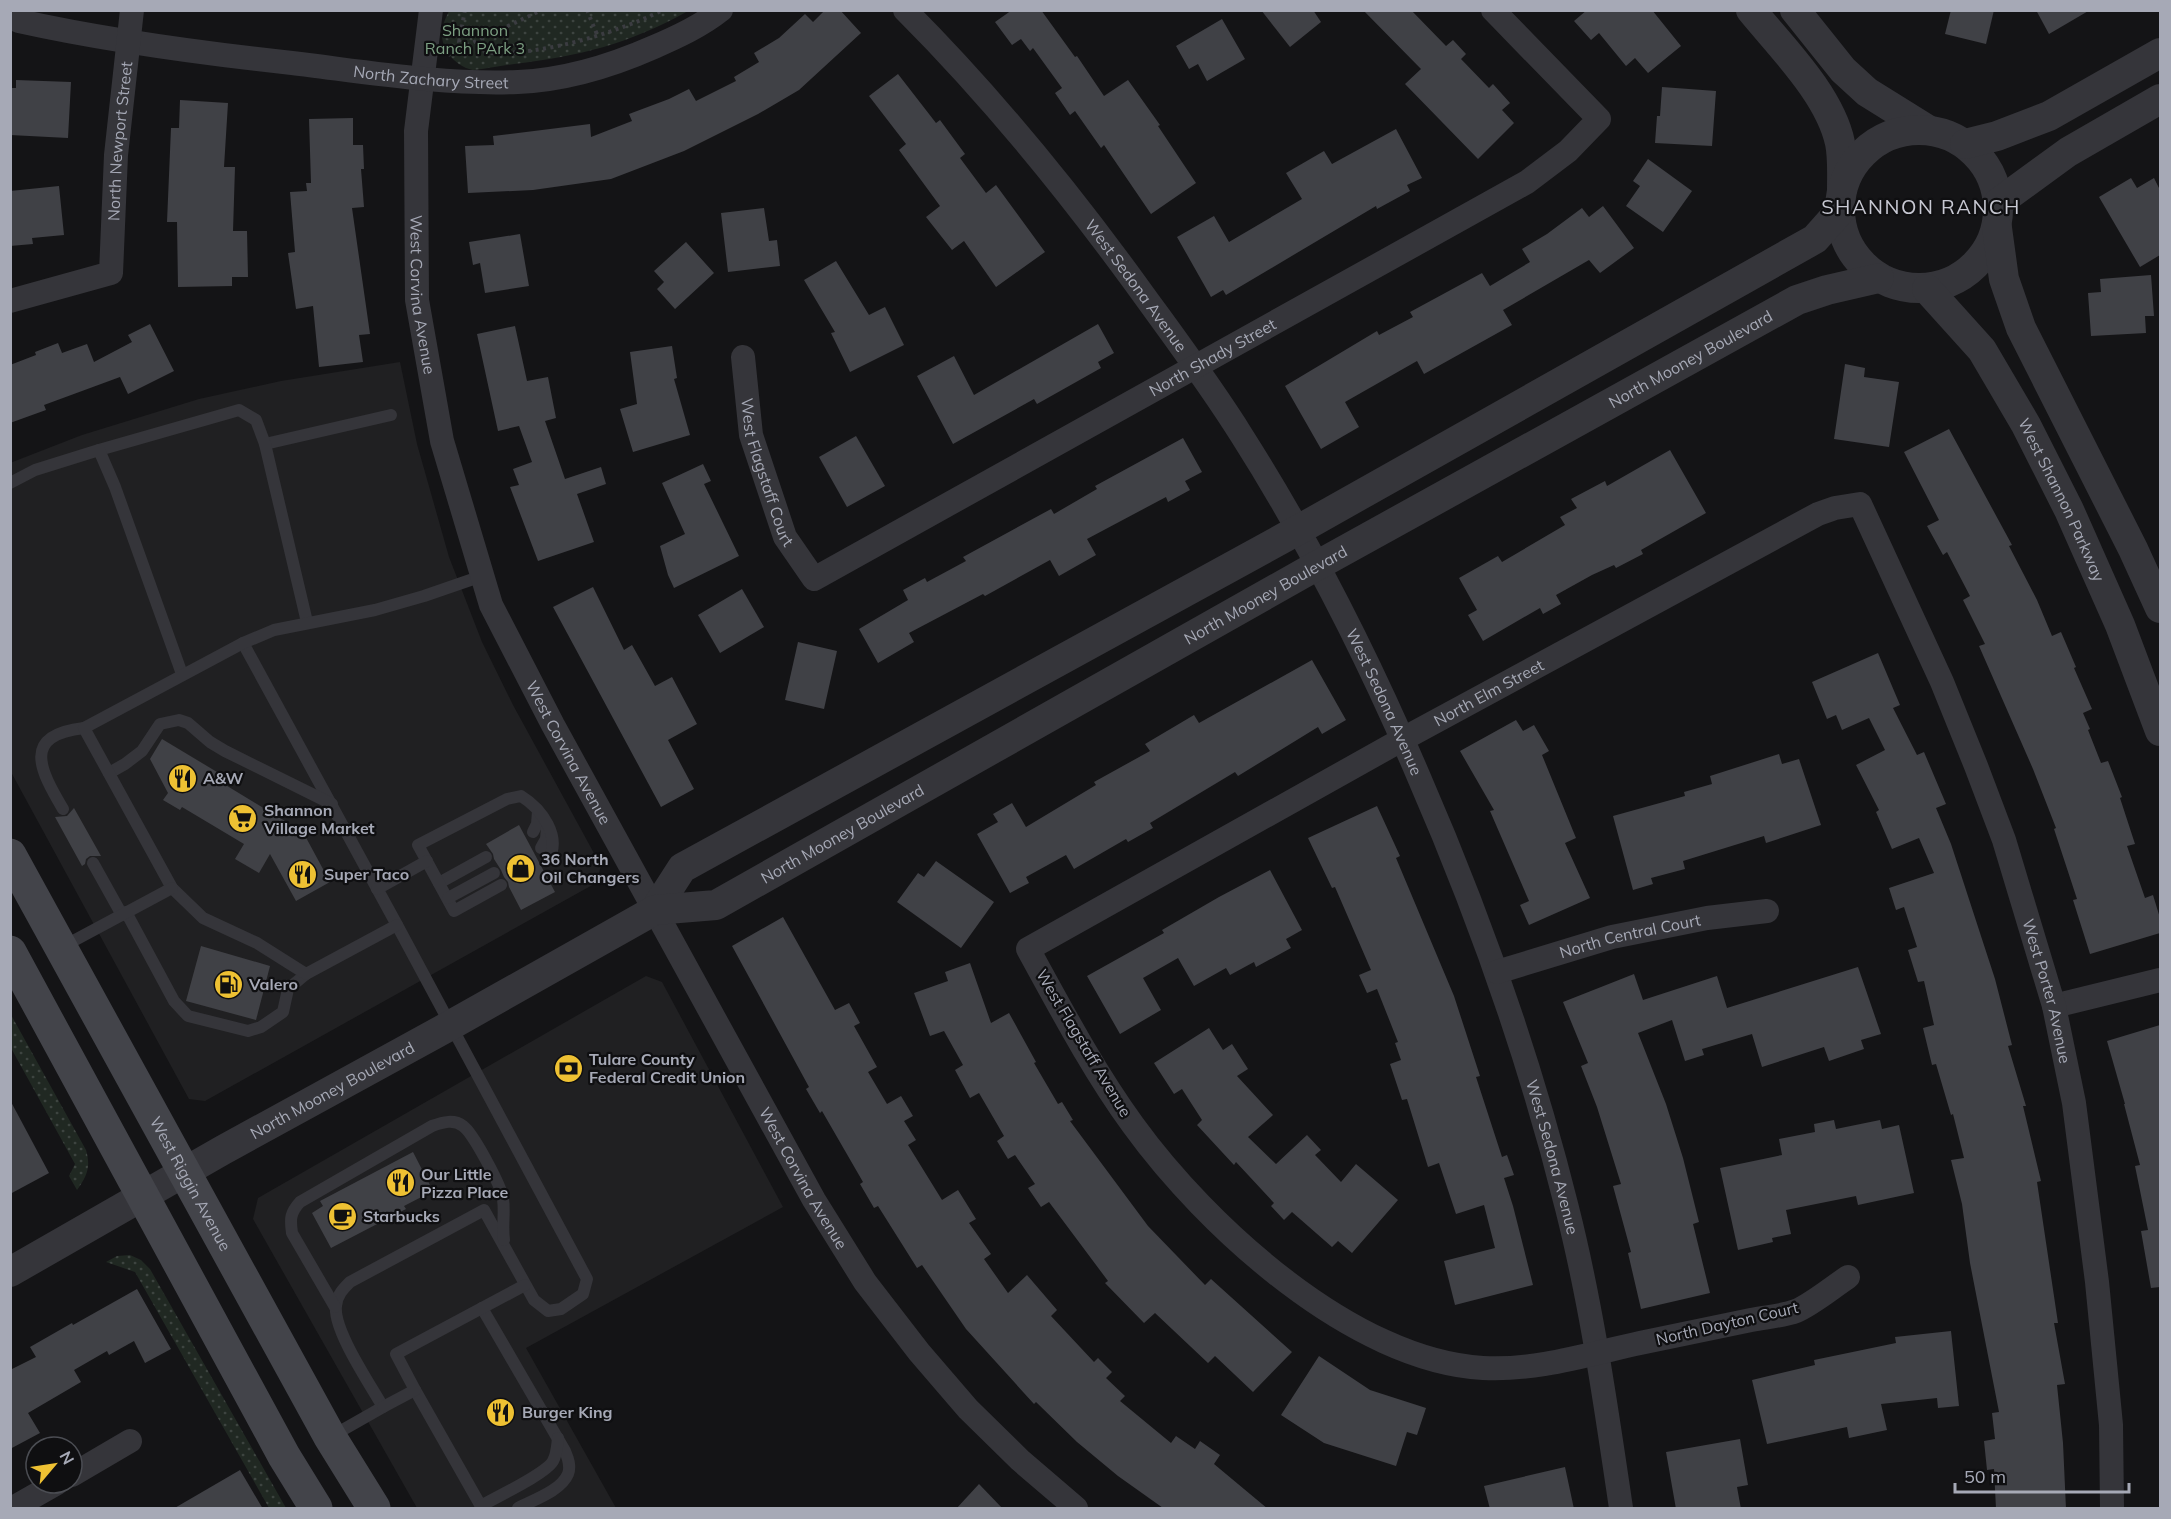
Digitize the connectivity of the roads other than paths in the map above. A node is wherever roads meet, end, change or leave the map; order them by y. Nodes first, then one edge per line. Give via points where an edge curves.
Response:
1 (132, 10) edge
2 (431, 10) edge
3 (721, 10) edge
4 (905, 10) edge
5 (1493, 10) edge
6 (1751, 10) edge
7 (1795, 10) edge
8 (10, 17) edge
9 (129, 43) junction
10 (2160, 53) edge
11 (422, 78) junction
12 (2160, 99) edge
13 (1928, 130) junction
14 (1965, 144) junction
15 (1840, 202) junction
16 (1998, 215) junction
17 (1879, 278) junction
18 (1926, 289) junction
19 (10, 301) edge
20 (743, 357) dead end
21 (1196, 367) junction
22 (391, 416) dead end
23 (265, 444) junction
24 (99, 450) junction
25 (10, 483) edge
26 (1860, 504) joint
27 (1298, 530) junction
28 (1318, 565) junction
29 (482, 576) junction
30 (814, 579) joint
31 (2160, 608) edge
32 (307, 622) junction
33 (243, 643) junction
34 (182, 674) junction
35 (84, 728) junction
36 (2160, 731) edge
37 (1403, 739) junction
38 (109, 773) junction
39 (332, 804) junction
40 (63, 808) dead end
41 (538, 811) junction
42 (547, 825) junction
43 (533, 832) dead end
44 (541, 848) dead end
45 (10, 855) edge
46 (486, 857) dead end
47 (548, 860) dead end
48 (427, 861) junction
49 (93, 862) dead end
50 (495, 873) dead end
51 (439, 883) junction
52 (501, 885) dead end
53 (172, 888) junction
54 (377, 889) junction
55 (448, 898) junction
56 (655, 910) junction
57 (1767, 911) dead end
58 (124, 914) junction
59 (397, 925) junction
60 (61, 948) junction
61 (1028, 949) joint
62 (10, 952) edge
63 (1497, 972) junction
64 (306, 974) junction
65 (2160, 980) edge
66 (2054, 1006) junction
67 (452, 1025) junction
68 (184, 1173) junction
69 (143, 1196) junction
70 (505, 1248) junction
71 (10, 1272) edge
72 (1848, 1277) dead end
73 (350, 1282) junction
74 (525, 1285) junction
75 (324, 1287) junction
76 (336, 1307) junction
77 (482, 1308) junction
78 (1598, 1353) junction
79 (416, 1390) junction
80 (383, 1407) junction
81 (330, 1437) junction
82 (558, 1438) junction
83 (130, 1441) dead end
84 (84, 1467) edge
85 (37, 1495) edge
86 (482, 1507) edge
87 (13, 1509) edge
88 (316, 1509) edge
89 (374, 1509) edge
90 (518, 1509) edge
91 (1076, 1509) edge
92 (1621, 1509) edge
93 (2112, 1509) edge

1 - 9 street, North Newport Street
2 - 11 street, West Corvina Avenue
3 - 11 street, North Zachary Street via 676,38 622,61 573,74 520,82
4 - 21 street, West Sedona Avenue via 948,53 1080,209
5 - 21 street, North Shady Street via 1599,119 1568,151 1527,182
6 - 15 street via 1797,66 1833,120 1842,161
7 - 13 street via 1843,70 1867,92
8 - 9 street, North Zachary Street
9 - 11 street, North Zachary Street
9 - 19 street, North Newport Street via 117,155 111,273
10 - 14 street via 2049,116
11 - 29 street, West Corvina Avenue via 416,131 417,300 442,441
12 - 16 street via 2068,152
13 - 14 street
13 - 15 street via 1905,131 1883,138 1864,152 1850,170
14 - 16 street via 1982,160 1993,180
15 - 17 street via 1845,238 1859,261
15 - 27 street, North Mooney Boulevard via 1815,240
16 - 18 street via 1987,250 1971,270 1951,283
16 - 31 street via 2004,279 2021,328
17 - 18 street via 1902,287
17 - 28 street, North Mooney Boulevard via 1797,300
18 - 36 street, West Shannon Parkway via 1982,350 2026,425 2120,625
20 - 30 street, West Flagstaff Court via 751,435 785,537
21 - 27 street, West Sedona Avenue
21 - 30 street, North Shady Street
22 - 23 lane
23 - 24 lane via 256,420 239,410
23 - 32 lane
24 - 25 lane via 35,470
24 - 34 lane
26 - 37 street, North Elm Street via 1818,514
26 - 66 street, West Porter Avenue via 1976,766 2004,840
27 - 28 street, West Sedona Avenue
27 - 56 street, North Mooney Boulevard via 682,868
28 - 37 street, West Sedona Avenue
28 - 56 street, North Mooney Boulevard via 716,905
29 - 32 lane via 385,607
29 - 56 street, West Corvina Avenue via 491,605 553,725
32 - 33 lane
33 - 34 lane
33 - 39 lane
34 - 35 lane
35 - 38 lane
35 - 40 lane via 54,736 42,751 43,773
37 - 61 street, North Elm Street
37 - 63 street, West Sedona Avenue
38 - 39 lane via 142,751 160,724 179,720 241,760
38 - 53 lane
39 - 54 lane
41 - 42 lane
41 - 43 lane
41 - 48 lane via 521,796 507,799 418,845
42 - 44 lane
42 - 47 lane via 554,838 554,850
45 - 60 main road, West Riggin Avenue
46 - 51 lane
48 - 51 lane
48 - 54 lane
49 - 58 lane
50 - 55 lane
51 - 55 lane
52 - 55 lane via 454,911
53 - 58 lane
53 - 64 lane via 203,918 257,943
54 - 59 lane
56 - 67 street, North Mooney Boulevard
56 - 91 street, West Corvina Avenue via 814,1200 865,1282 968,1409
57 - 63 street, North Central Court via 1707,918 1612,937
58 - 60 lane
58 - 64 lane via 174,1001 188,1016 248,1031 261,1027 283,1012 288,989
59 - 64 lane
59 - 67 lane
60 - 68 main road, West Riggin Avenue
61 - 78 street, West Flagstaff Avenue via 1102,1080 1134,1127 1195,1199 1303,1293 1387,1343 1455,1365 1520,1368
62 - 69 main road
63 - 78 street, West Sedona Avenue via 1567,1207
65 - 66 street
66 - 93 street, West Porter Avenue via 2074,1103 2097,1282 2111,1425
67 - 68 street, North Mooney Boulevard
67 - 74 lane via 587,1279 584,1294 561,1309 548,1311 534,1300
68 - 69 street, North Mooney Boulevard
68 - 81 main road, West Riggin Avenue
69 - 71 street, North Mooney Boulevard
69 - 88 main road
70 - 73 lane via 484,1210
70 - 74 lane
70 - 75 lane via 500,1187 464,1126 443,1122 300,1202 292,1211 292,1233
72 - 78 street, North Dayton Court via 1796,1311
73 - 75 lane via 336,1289
73 - 76 lane via 339,1294
74 - 77 lane
75 - 76 lane
76 - 80 lane via 338,1326
77 - 79 lane via 396,1354
77 - 82 lane
78 - 92 street, West Sedona Avenue
79 - 80 lane
79 - 86 lane
80 - 81 lane
81 - 89 main road, West Riggin Avenue
82 - 86 lane via 552,1464
82 - 90 lane via 566,1451 568,1475 559,1486
83 - 84 street
85 - 87 street

